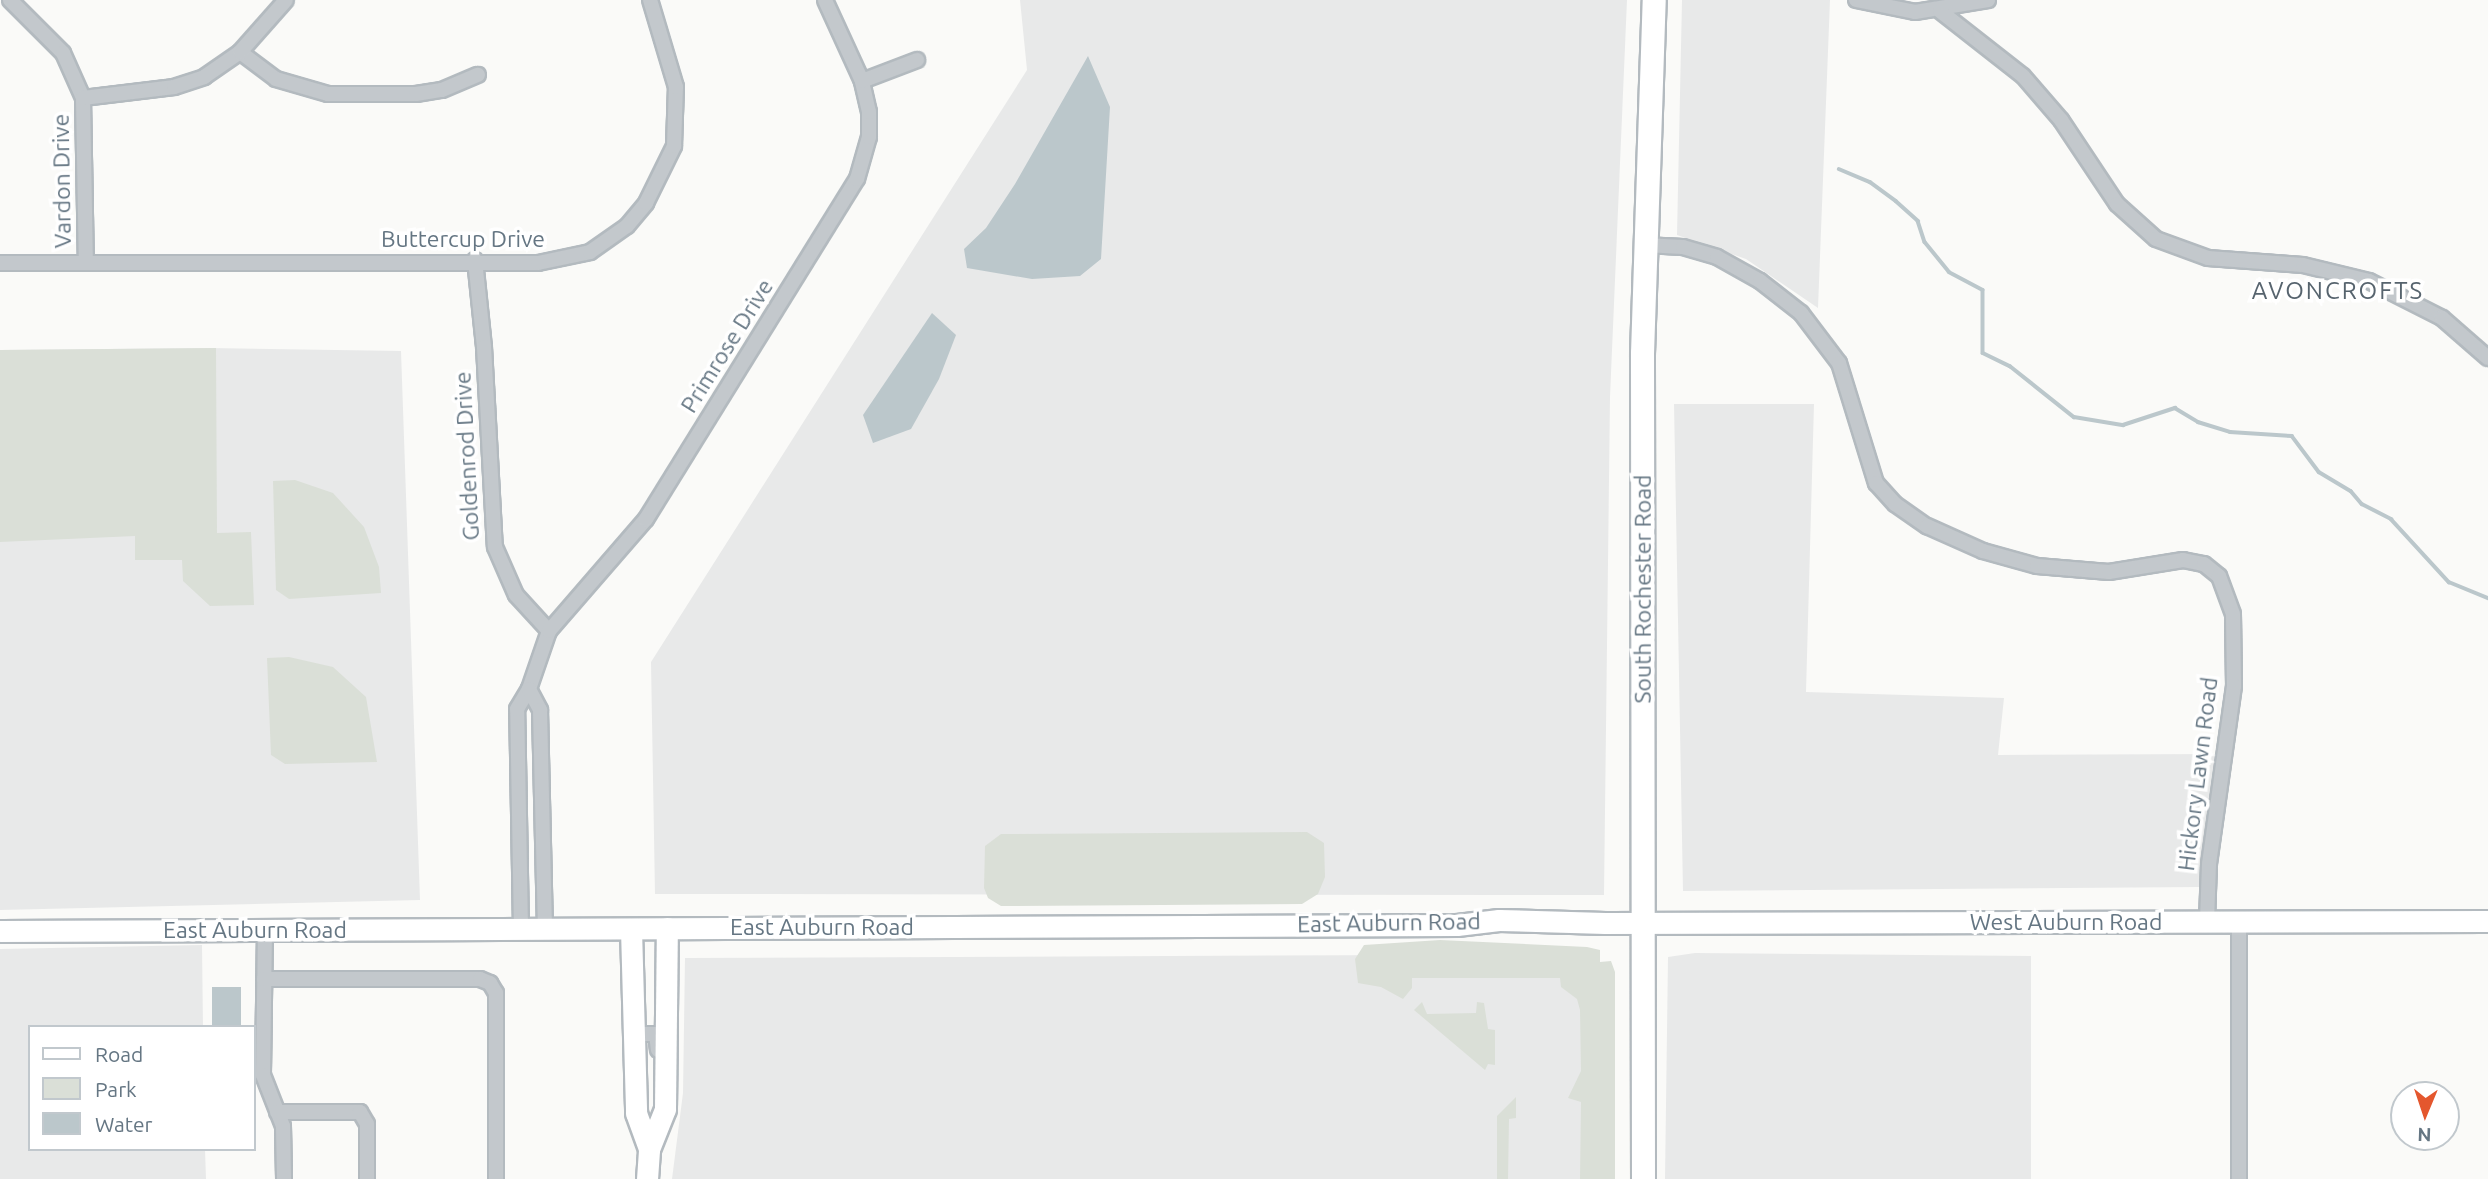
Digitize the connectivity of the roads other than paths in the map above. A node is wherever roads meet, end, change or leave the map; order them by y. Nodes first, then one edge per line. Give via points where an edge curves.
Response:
1 (10, 0) edge
2 (286, 0) edge
3 (650, 0) edge
4 (825, 0) edge
5 (1654, 0) edge
6 (1856, 0) edge
7 (1988, 0) edge
8 (1915, 6) edge
9 (1940, 11) junction
10 (240, 52) junction
11 (917, 60) dead end
12 (478, 75) dead end
13 (862, 81) junction
14 (83, 98) junction
15 (1644, 245) junction
16 (475, 260) junction
17 (0, 263) edge
18 (86, 263) junction
19 (2488, 358) edge
20 (550, 631) junction
21 (529, 689) junction
22 (542, 783) junction
23 (518, 784) junction
24 (2207, 921) junction
25 (2239, 921) junction
26 (2488, 921) edge
27 (1643, 923) junction
28 (667, 928) junction
29 (520, 929) junction
30 (545, 929) junction
31 (631, 929) junction
32 (265, 930) junction
33 (0, 931) edge
34 (264, 979) junction
35 (634, 1034) junction
36 (665, 1074) junction
37 (277, 1111) junction
38 (649, 1149) junction
39 (284, 1179) edge
40 (367, 1179) edge
41 (496, 1179) edge
42 (647, 1179) edge
43 (1643, 1179) edge
44 (2239, 1179) edge

1 - 14 street, Vardon Drive via 63,53
2 - 10 street
3 - 16 street, Buttercup Drive via 676,87 678,120 670,158 646,203 616,236 576,257 538,263
4 - 13 street, Primrose Drive
5 - 15 main road, South Rochester Road
6 - 8 street
7 - 9 street
8 - 9 street
9 - 19 street via 2003,58 2038,92 2117,204 2155,239 2208,258 2303,265 2369,281 2442,318
10 - 12 street via 276,79 328,94 416,94 442,90
10 - 14 street via 190,82
11 - 13 street
13 - 20 street, Primrose Drive via 869,138 849,194 635,535 576,595
14 - 18 street, Vardon Drive
15 - 24 street, Hickory Lawn Road via 1683,247 1717,257 1801,313 1839,363 1876,483 1895,504 1927,526 1983,551 2037,566 2109,572 2183,560 2204,564 2219,576 2233,614 2234,686 2209,864
15 - 27 main road, South Rochester Road
16 - 18 street, Buttercup Drive
16 - 20 street, Goldenrod Drive via 495,547 516,595
17 - 18 street, Buttercup Drive
20 - 21 street, Primrose Drive
21 - 22 street via 540,710
21 - 23 street, Primrose Drive via 517,709
22 - 23 street
22 - 30 street
23 - 29 street, Primrose Drive
24 - 25 main road, West Auburn Road
24 - 27 main road, West Auburn Road
25 - 26 main road, West Auburn Road
25 - 44 street
27 - 28 main road, East Auburn Road via 1499,920 1465,925
27 - 43 main road, South Rochester Road
28 - 31 main road, East Auburn Road
28 - 36 main road
29 - 30 main road, East Auburn Road
29 - 32 main road, East Auburn Road
30 - 31 main road, East Auburn Road
31 - 35 main road
32 - 33 main road, East Auburn Road
32 - 34 street
34 - 37 street via 262,1075
34 - 41 street via 480,979 490,983 496,993
35 - 36 street via 656,1034
35 - 38 main road via 636,1113
36 - 38 main road via 665,1108
37 - 39 street via 284,1135
37 - 40 street via 360,1112 367,1124
38 - 42 main road

